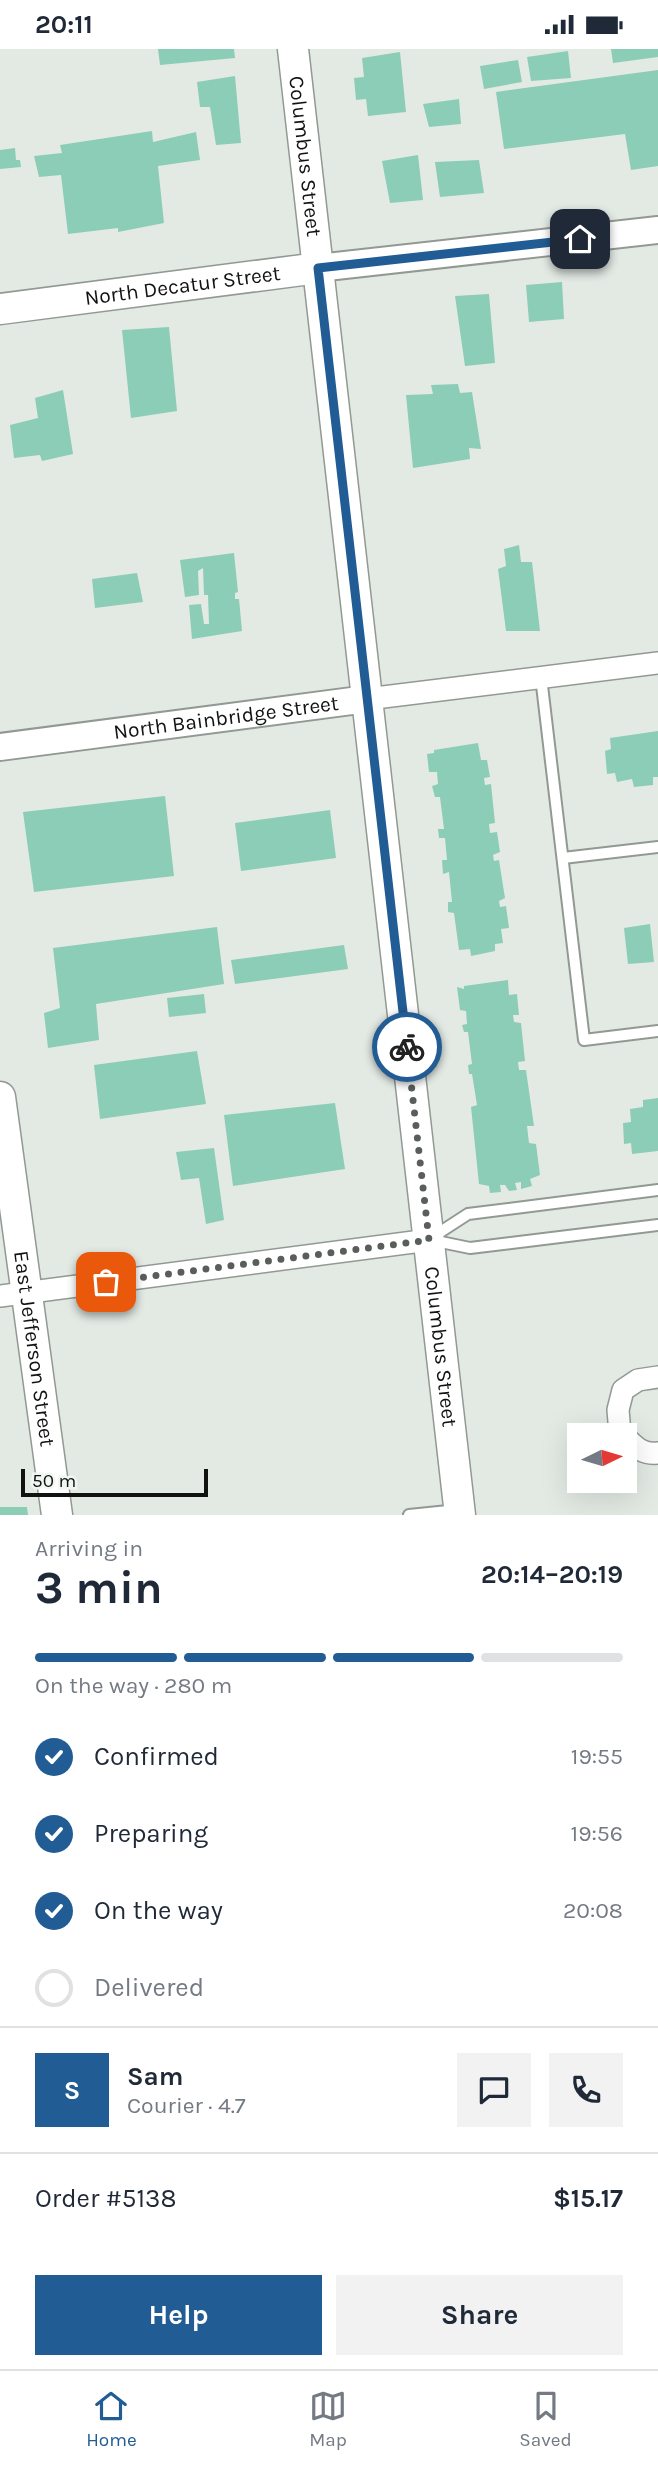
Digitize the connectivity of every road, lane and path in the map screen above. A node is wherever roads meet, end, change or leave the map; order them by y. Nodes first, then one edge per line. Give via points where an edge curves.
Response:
1 (293, 49) edge
2 (658, 230) edge
3 (318, 268) junction
4 (0, 309) edge
5 (658, 663) edge
6 (541, 677) junction
7 (367, 699) junction
8 (0, 747) edge
9 (658, 847) edge
10 (563, 858) junction
11 (658, 1031) edge
12 (0, 1097) edge
13 (658, 1190) edge
14 (658, 1225) edge
15 (429, 1240) junction
16 (13, 1294) edge
17 (658, 1377) edge
18 (619, 1423) edge
19 (637, 1448) edge
20 (658, 1453) edge
21 (460, 1513) edge
22 (57, 1515) edge
23 (409, 1515) edge

1 - 3 main road, Columbus Street
2 - 3 street, North Decatur Street
3 - 4 main road, North Decatur Street
3 - 7 main road, Columbus Street
5 - 6 street, North Bainbridge Street
6 - 7 street, North Bainbridge Street
6 - 10 lane
7 - 8 street, North Bainbridge Street
7 - 15 main road, Columbus Street
9 - 10 lane
10 - 11 lane via 584,1040
12 - 16 main road, East Jefferson Street
13 - 15 lane via 468,1214
14 - 15 lane via 470,1248
15 - 16 street
15 - 21 main road, Columbus Street
16 - 22 main road, East Jefferson Street
17 - 18 street via 638,1380 623,1390
19 - 20 street
21 - 23 lane

